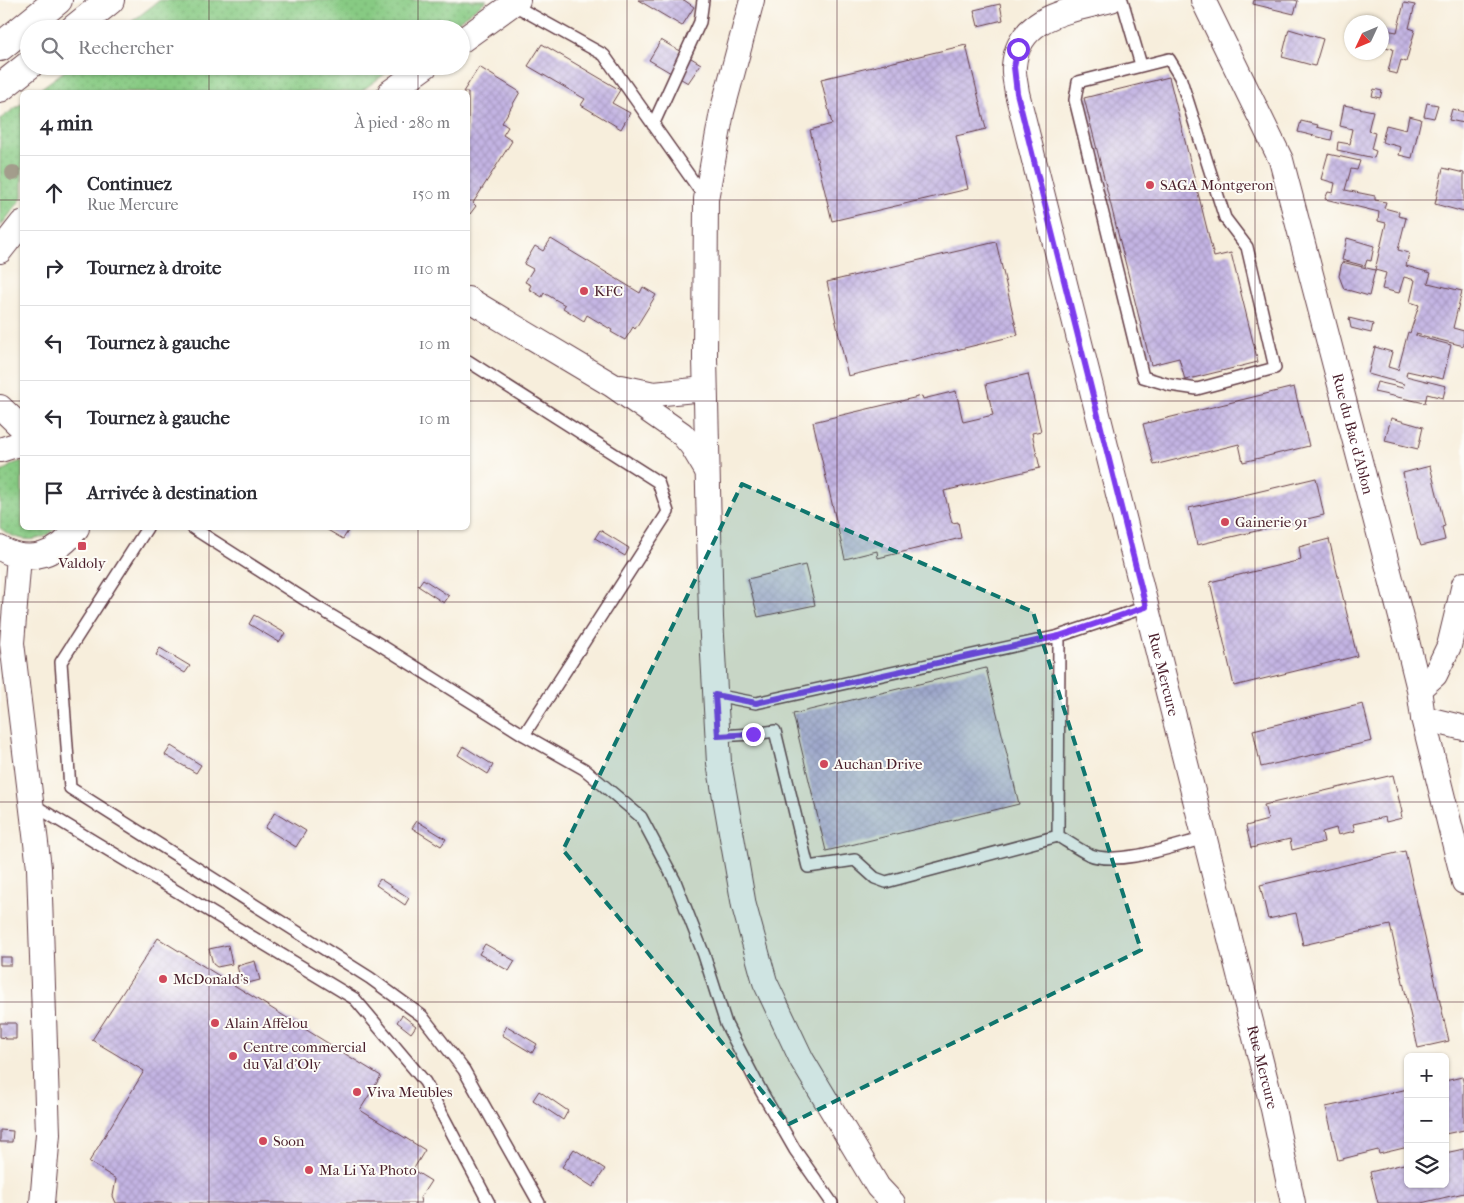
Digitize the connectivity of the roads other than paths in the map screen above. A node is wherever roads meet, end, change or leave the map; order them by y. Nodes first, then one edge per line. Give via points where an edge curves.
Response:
1 (58, 0) edge
2 (110, 0) edge
3 (703, 0) edge
4 (752, 0) edge
5 (1110, 0) edge
6 (1122, 0) edge
7 (1204, 0) edge
8 (515, 2) edge
9 (33, 20) edge
10 (85, 20) edge
11 (20, 31) edge
12 (470, 34) edge
13 (0, 47) edge
14 (1141, 65) junction
15 (20, 72) edge
16 (414, 75) edge
17 (0, 88) edge
18 (393, 90) edge
19 (653, 124) junction
20 (706, 200) junction
21 (20, 226) edge
22 (0, 251) edge
23 (470, 299) edge
24 (470, 362) edge
25 (612, 385) junction
26 (706, 389) junction
27 (0, 407) edge
28 (20, 426) edge
29 (20, 444) edge
30 (0, 450) edge
31 (708, 473) junction
32 (76, 530) edge
33 (146, 530) edge
34 (195, 530) edge
35 (10, 552) edge
36 (1464, 584) edge
37 (1146, 607) junction
38 (1059, 636) junction
39 (1419, 689) junction
40 (715, 695) junction
41 (1423, 718) junction
42 (1464, 728) edge
43 (524, 735) junction
44 (718, 736) junction
45 (32, 804) junction
46 (1058, 836) junction
47 (1204, 838) junction
48 (1464, 882) edge
49 (42, 1203) edge
50 (489, 1203) edge
51 (539, 1203) edge
52 (832, 1203) edge
53 (893, 1203) edge
54 (1293, 1203) edge

1 - 9 main road
2 - 10 main road
3 - 19 lane via 700,22
4 - 20 street via 722,112
5 - 37 street, Rue Mercure via 1049,17 1036,24 1026,33 1014,67 1017,93
6 - 14 lane
7 - 39 street, Rue du Bac d'Ablon via 1281,160
8 - 12 street
8 - 19 lane via 604,55
11 - 13 main road
14 - 14 lane via 1169,59 1180,77 1225,218 1247,247 1275,368 1197,388 1143,377 1075,100 1078,82
15 - 17 main road
16 - 18 street
19 - 20 lane
20 - 26 street
21 - 22 street
23 - 25 street
24 - 43 lane via 658,482 668,512
25 - 26 street via 654,394
25 - 31 street via 682,434
26 - 31 street
27 - 28 street
29 - 30 street
31 - 40 street
32 - 35 street via 59,548 46,554 33,556
33 - 51 lane via 61,662 70,788 370,978 422,1016 464,1070
34 - 43 lane
35 - 45 street via 12,643
36 - 39 street via 1449,646 1435,675
37 - 38 lane
37 - 47 street, Rue Mercure
38 - 40 lane via 756,703
38 - 46 lane
39 - 41 street, Rue du Bac d'Ablon
40 - 44 street
41 - 42 street
41 - 48 street, Rue du Bac d'Ablon
43 - 52 lane via 584,769 640,817 675,881 726,1024 795,1150
44 - 46 lane via 775,731 808,866 855,860 875,878 886,882
44 - 53 street via 719,764 744,906 765,982 802,1060 878,1187
45 - 49 street via 39,868 48,1134
45 - 50 lane via 355,999 425,1082
46 - 47 lane via 1089,854 1110,859
47 - 54 street, Rue Mercure via 1273,1109

